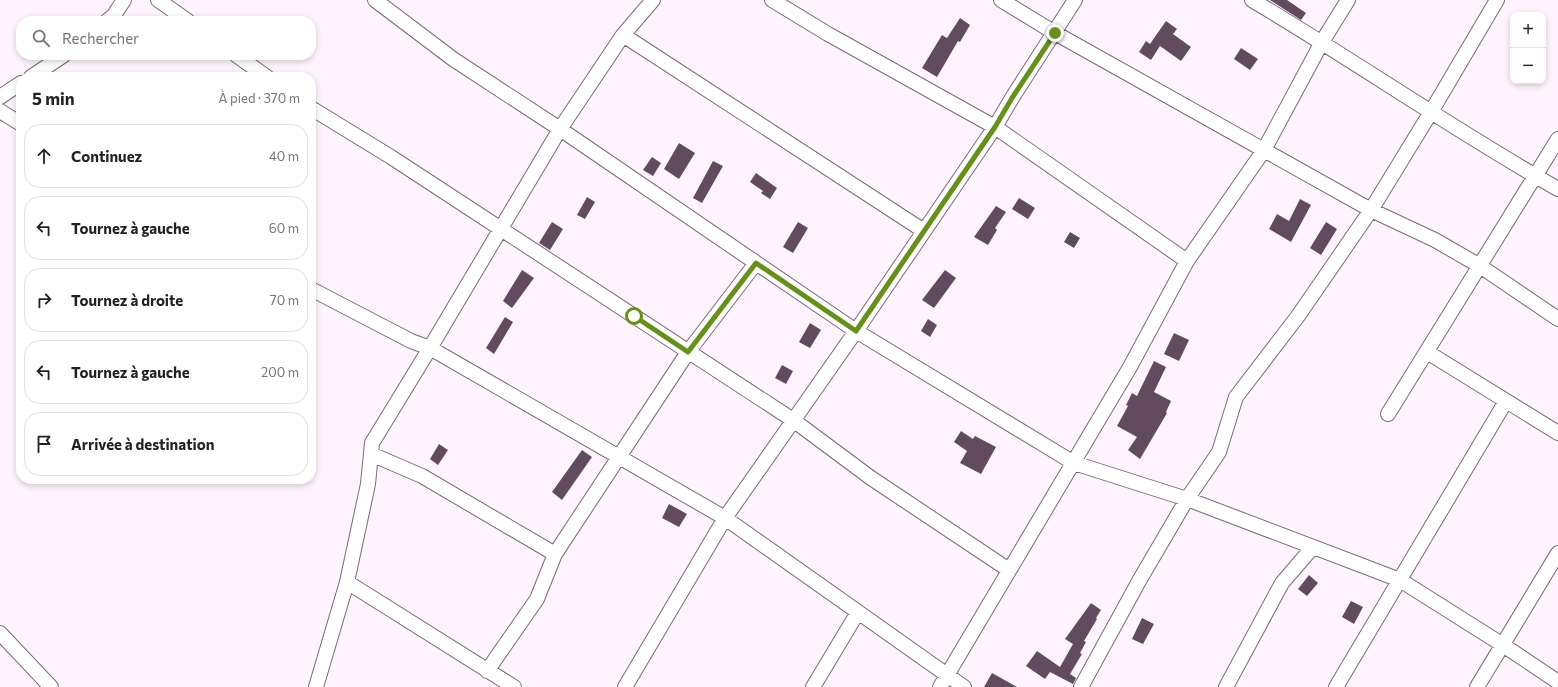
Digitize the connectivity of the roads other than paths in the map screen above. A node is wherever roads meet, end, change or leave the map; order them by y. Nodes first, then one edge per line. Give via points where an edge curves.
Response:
1 (124, 0) edge
2 (158, 0) edge
3 (375, 0) edge
4 (653, 0) edge
5 (772, 0) edge
6 (1001, 0) edge
7 (1075, 0) edge
8 (1252, 0) edge
9 (1348, 0) edge
10 (1496, 0) edge
11 (112, 16) edge
12 (181, 16) edge
13 (1055, 33) junction
14 (623, 34) junction
15 (1322, 42) junction
16 (56, 60) edge
17 (243, 60) edge
18 (38, 72) edge
19 (260, 72) edge
20 (16, 86) edge
21 (0, 97) edge
22 (0, 111) edge
23 (316, 111) edge
24 (1431, 112) junction
25 (16, 121) edge
26 (995, 127) junction
27 (560, 130) junction
28 (1558, 139) edge
29 (1264, 150) junction
30 (1536, 176) junction
31 (1558, 189) edge
32 (1370, 210) junction
33 (500, 230) junction
34 (924, 231) junction
35 (1187, 261) junction
36 (756, 263) junction
37 (1480, 266) junction
38 (316, 292) edge
39 (1558, 319) edge
40 (856, 331) junction
41 (430, 348) junction
42 (688, 352) junction
43 (1427, 352) junction
44 (1506, 401) junction
45 (1388, 414) dead end
46 (794, 420) junction
47 (1558, 433) edge
48 (371, 454) junction
49 (619, 457) junction
50 (1074, 463) junction
51 (1187, 499) junction
52 (725, 518) junction
53 (1313, 547) junction
54 (1558, 553) edge
55 (555, 554) junction
56 (1009, 570) junction
57 (1400, 580) junction
58 (347, 582) junction
59 (858, 612) junction
60 (0, 633) edge
61 (1503, 645) junction
62 (487, 670) junction
63 (943, 681) edge
64 (1558, 682) edge
65 (51, 687) edge
66 (316, 687) edge
67 (514, 687) edge
68 (625, 687) edge
69 (812, 687) edge
70 (964, 687) edge
71 (1081, 687) edge
72 (1226, 687) edge
73 (1336, 687) edge
74 (1478, 687) edge

1 - 11 street
2 - 12 street
3 - 27 street via 453,59
4 - 14 street
5 - 26 street
6 - 13 street
7 - 13 street
8 - 15 street
9 - 15 street
10 - 24 street
13 - 26 street
13 - 29 street
14 - 27 street
14 - 34 street
15 - 24 street
15 - 29 street
16 - 18 street
17 - 19 street
20 - 21 street
22 - 25 street
23 - 33 street via 391,157
24 - 30 street
24 - 32 street
26 - 34 street
26 - 35 street
27 - 33 street
27 - 36 street
28 - 30 street
29 - 32 street
29 - 35 street
30 - 31 street
30 - 37 street
32 - 37 street via 1435,240
32 - 51 street via 1298,316 1236,397 1219,452
33 - 41 street
33 - 42 street
34 - 40 street
35 - 50 street via 1130,367
36 - 40 street
36 - 42 street
37 - 39 street
37 - 43 street
38 - 41 street via 411,341
40 - 46 street
40 - 50 street
41 - 48 street via 372,443
41 - 49 street
42 - 46 street
42 - 49 street
43 - 44 street
43 - 45 street
44 - 47 street
44 - 57 street
46 - 52 street
46 - 56 street via 871,478
48 - 55 street via 422,476
48 - 58 street via 368,484
49 - 52 street
49 - 55 street
50 - 51 street
50 - 56 street
51 - 53 street
51 - 71 street
52 - 59 street
52 - 68 street
53 - 57 street
53 - 72 street via 1282,583
54 - 61 street
55 - 62 street via 537,599
56 - 63 street
57 - 61 street
57 - 73 street
58 - 62 street
58 - 66 street
59 - 63 street
59 - 69 street
60 - 65 street
61 - 64 street
61 - 74 street
62 - 67 street
63 - 70 street

